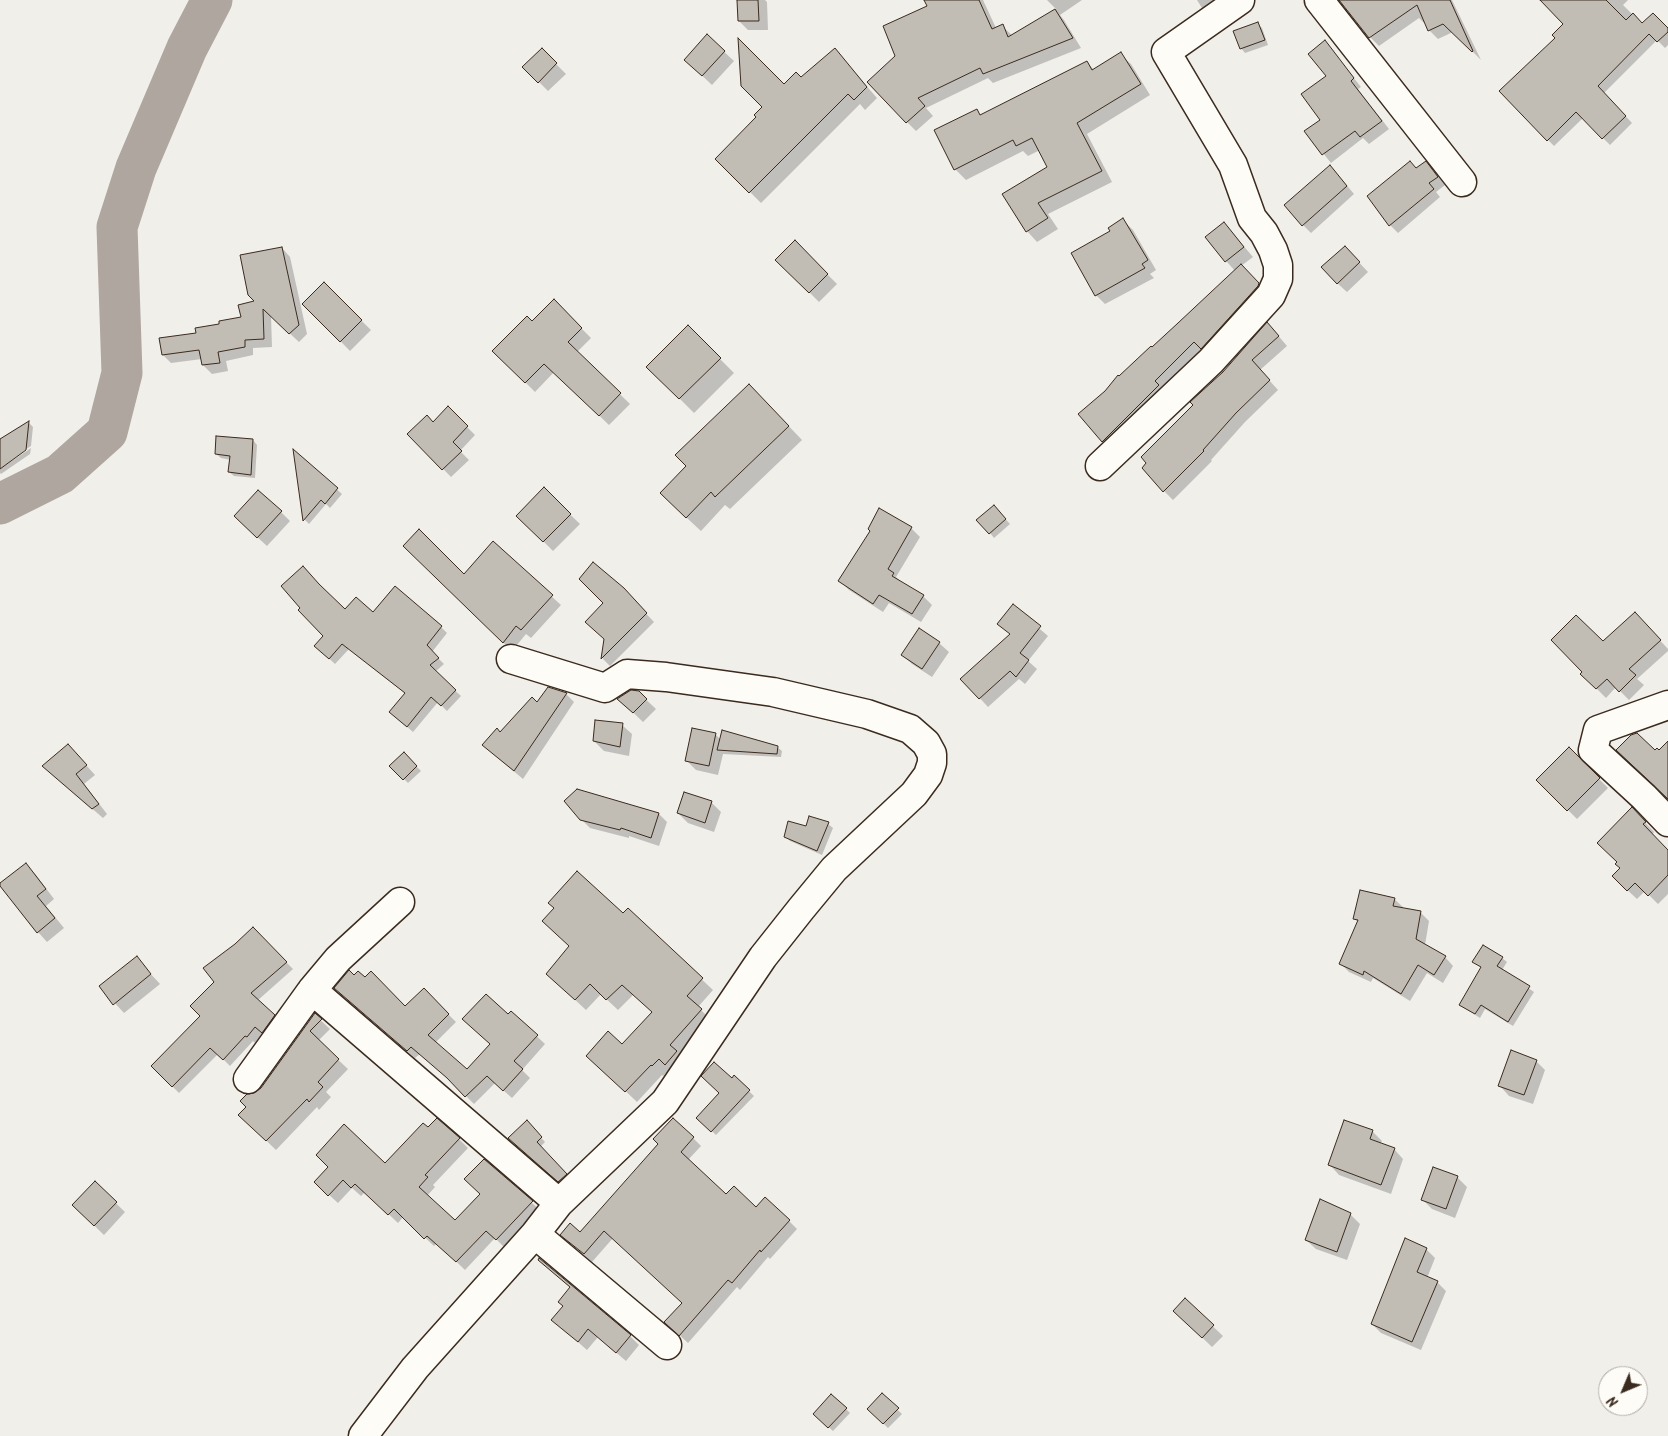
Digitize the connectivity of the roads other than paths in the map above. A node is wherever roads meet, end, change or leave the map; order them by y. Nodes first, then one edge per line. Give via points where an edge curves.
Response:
1 (1240, 0) edge
2 (1319, 0) edge
3 (1462, 182) dead end
4 (1100, 466) dead end
5 (511, 659) dead end
6 (1668, 705) edge
7 (1668, 822) edge
8 (400, 902) dead end
9 (312, 990) junction
10 (248, 1079) dead end
11 (559, 1203) junction
12 (535, 1234) junction
13 (667, 1345) dead end
14 (363, 1436) edge

1 - 4 street via 1166,52 1233,166 1252,218 1273,250 1278,264 1278,279 1271,296 1211,361
2 - 3 street
5 - 11 street via 605,688 627,674 773,692 867,714 910,729 926,743 932,754 928,775 914,794 834,869 800,909 664,1102
6 - 7 street via 1598,730 1593,750
8 - 9 street via 338,960
9 - 10 street
9 - 11 street
11 - 12 street
12 - 13 street
12 - 14 street via 415,1368

